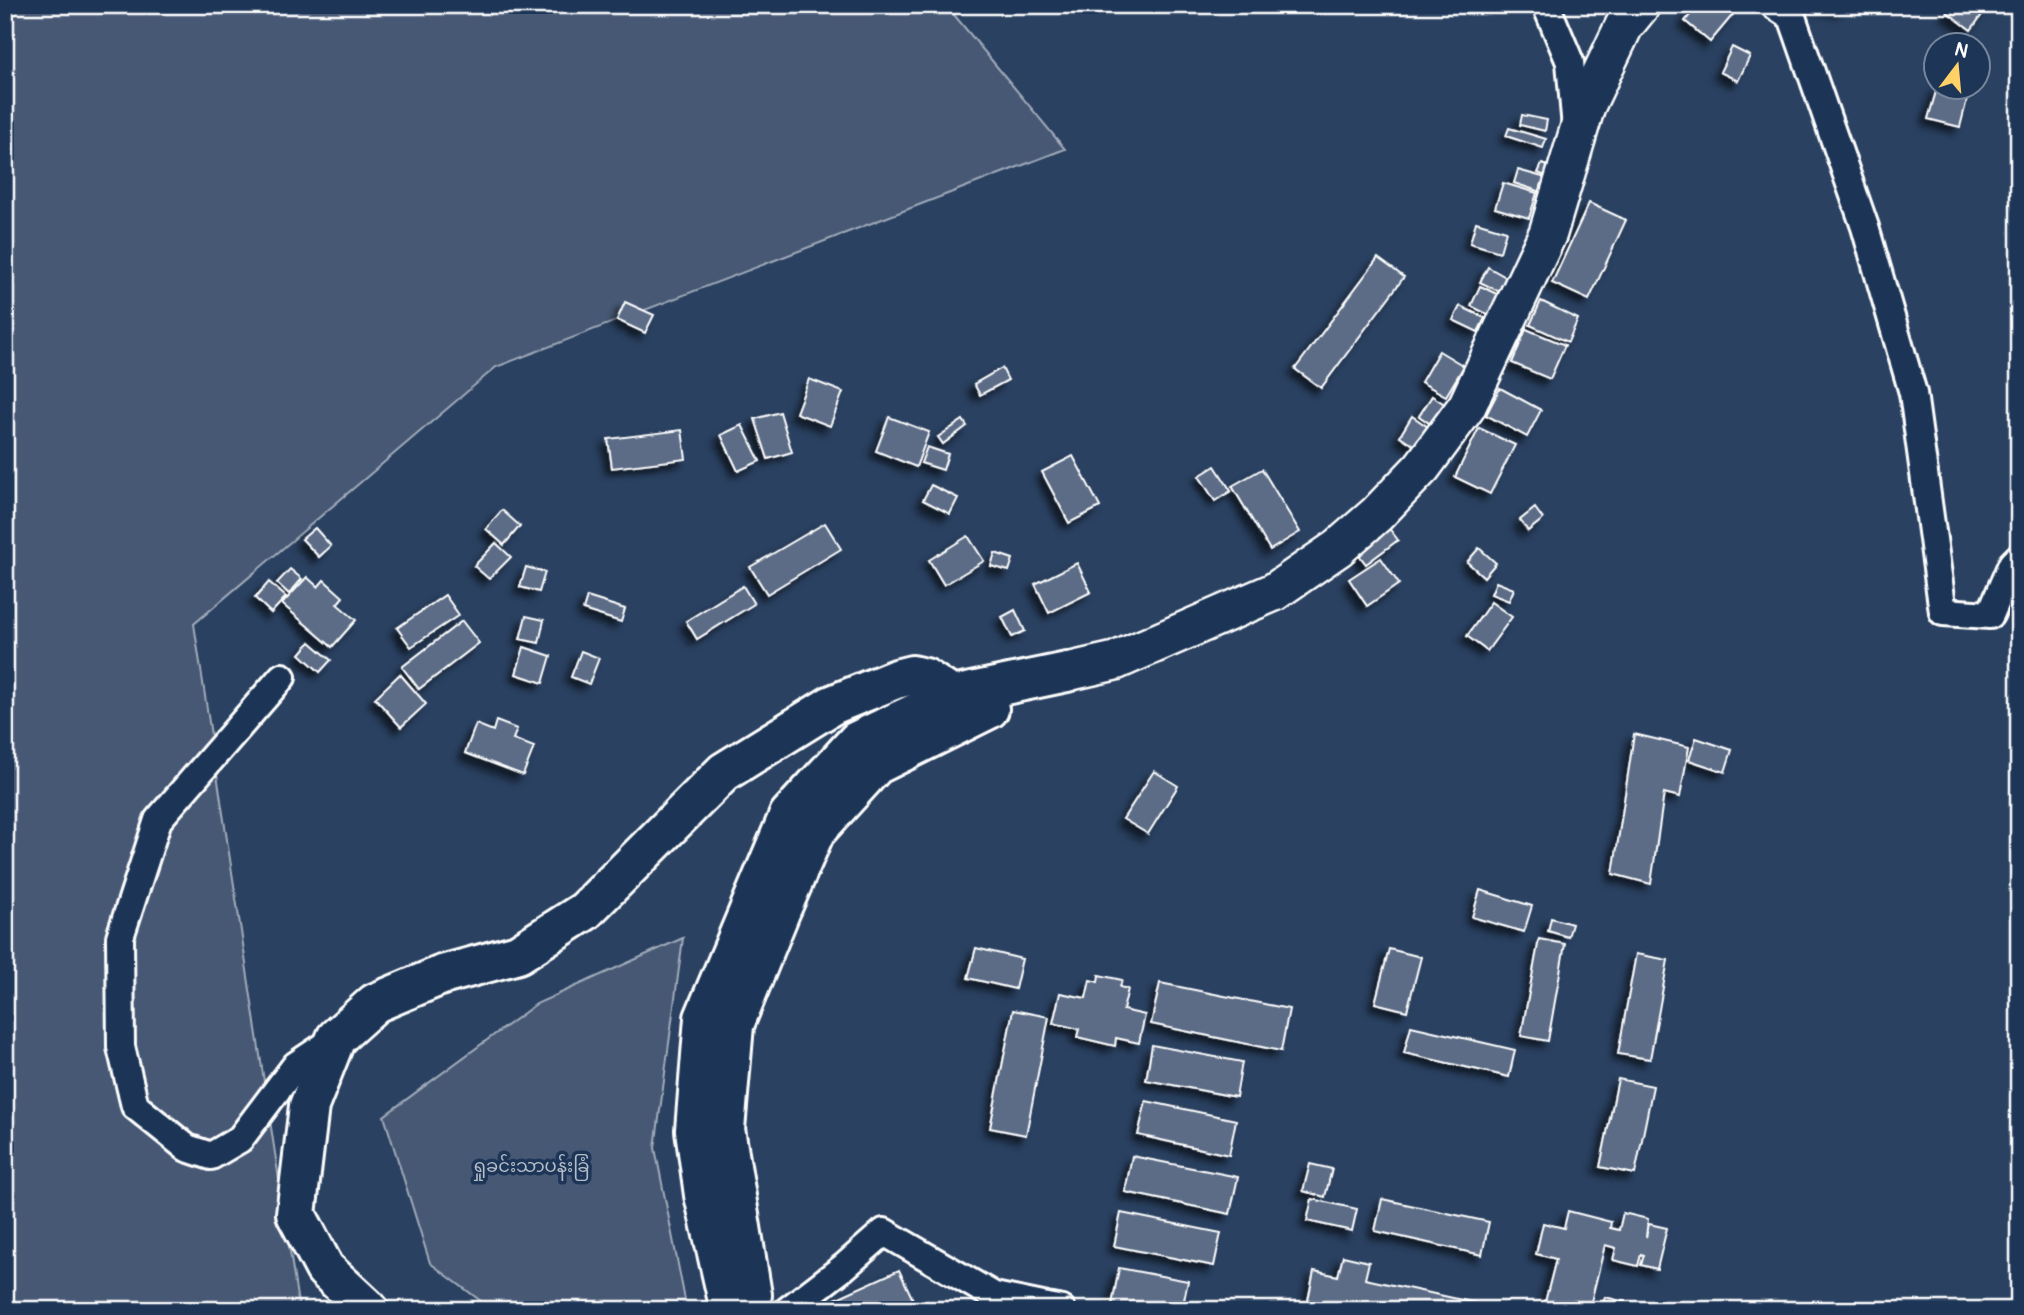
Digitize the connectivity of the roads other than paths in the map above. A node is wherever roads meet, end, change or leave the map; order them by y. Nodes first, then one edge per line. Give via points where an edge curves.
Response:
1 (1546, 5) edge
2 (1641, 5) edge
3 (1774, 5) edge
4 (1576, 134) junction
5 (2019, 557) edge
6 (1067, 672) joint
7 (282, 677) dead end
8 (960, 707) junction
9 (336, 1038) junction
10 (369, 1310) edge
11 (730, 1310) edge
12 (754, 1310) edge
13 (788, 1310) edge
14 (1062, 1310) edge

1 - 4 street via 1570,62
2 - 4 main road via 1624,26
3 - 5 street via 1792,17 1865,227 1913,393 1943,612 1990,615
4 - 6 main road via 1548,233 1467,406 1422,467 1338,548 1274,592 1115,661
6 - 8 highway
7 - 9 street via 158,820 120,937 121,1047 135,1107 187,1148 211,1156 240,1139 296,1065
8 - 9 highway via 925,678 912,675 832,705 724,772 585,911 518,954 442,975 375,1003
8 - 11 highway via 857,741 789,815 704,1018 695,1130 704,1195
8 - 12 highway via 876,765 815,832 734,1025 725,1129
9 - 10 highway via 309,1106 296,1214 325,1269
13 - 14 street via 884,1232 993,1296

